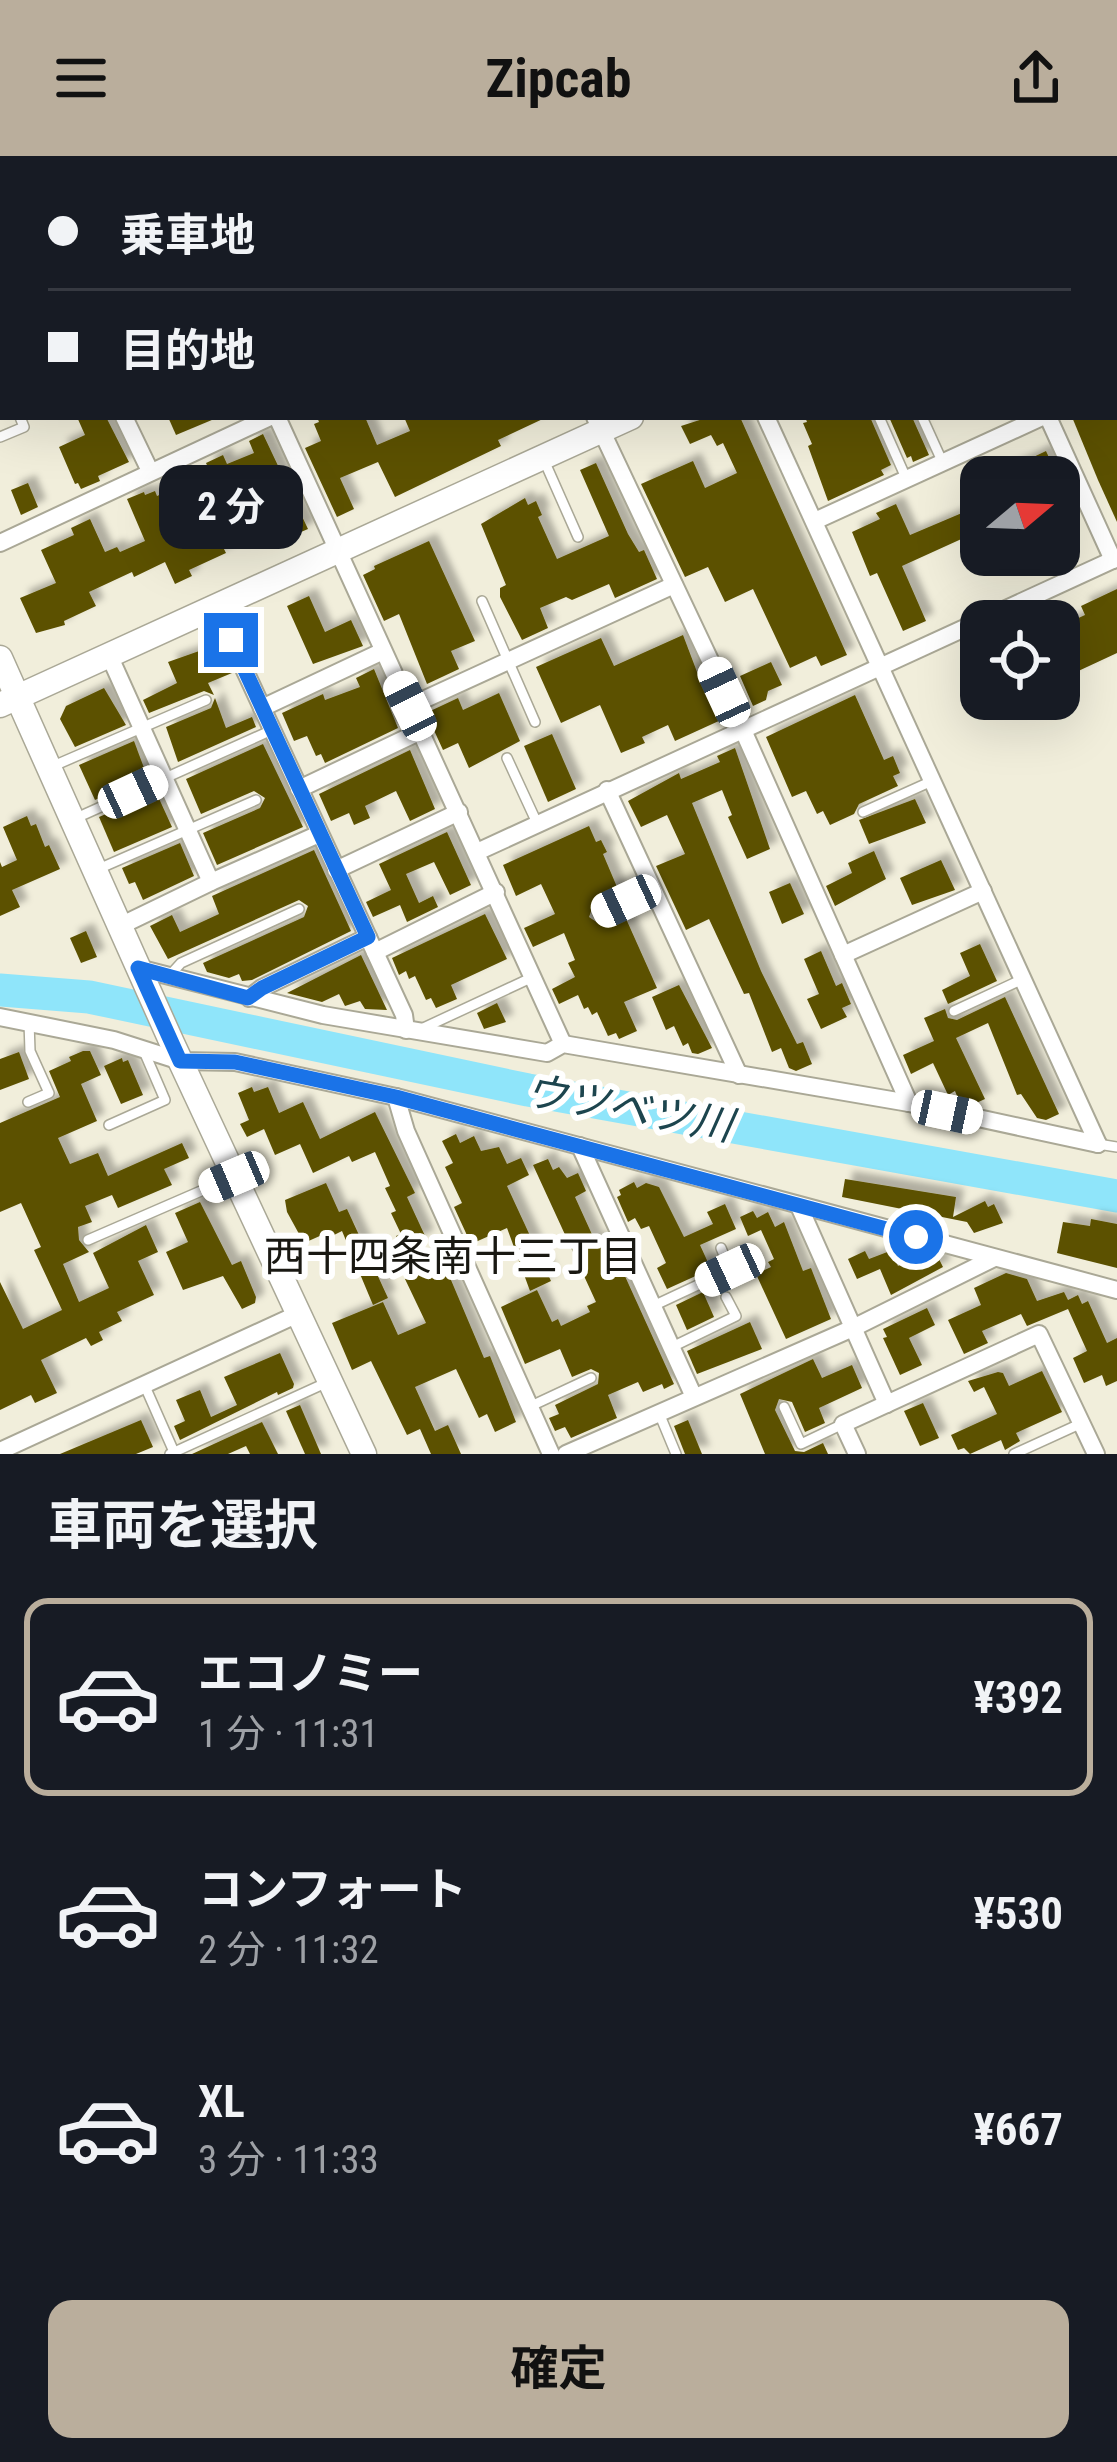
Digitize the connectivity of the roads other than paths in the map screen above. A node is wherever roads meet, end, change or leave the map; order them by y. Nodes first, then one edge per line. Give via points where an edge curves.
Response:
1 (21, 420) edge
2 (125, 420) edge
3 (267, 420) edge
4 (275, 420) edge
5 (767, 420) edge
6 (880, 420) edge
7 (923, 420) edge
8 (1038, 420) edge
9 (1046, 420) edge
10 (598, 424) edge
11 (0, 437) edge
12 (543, 458) junction
13 (942, 463) junction
14 (150, 471) junction
15 (907, 479) junction
16 (817, 520) junction
17 (578, 537) dead end
18 (0, 543) edge
19 (336, 552) junction
20 (1115, 559) edge
21 (674, 585) junction
22 (482, 601) dead end
23 (215, 606) junction
24 (383, 651) junction
25 (109, 655) junction
26 (0, 658) edge
27 (508, 661) junction
28 (879, 666) junction
29 (206, 700) dead end
30 (8, 701) edge
31 (410, 706) junction
32 (262, 708) junction
33 (535, 722) dead end
34 (141, 727) junction
35 (742, 728) junction
36 (272, 730) junction
37 (422, 731) junction
38 (507, 758) dead end
39 (48, 768) junction
40 (164, 778) junction
41 (932, 781) junction
42 (299, 789) junction
43 (607, 790) junction
44 (256, 800) dead end
45 (459, 812) junction
46 (863, 812) dead end
47 (72, 820) junction
48 (537, 823) junction
49 (188, 828) junction
50 (320, 834) junction
51 (477, 852) junction
52 (336, 870) junction
53 (95, 871) junction
54 (211, 882) junction
55 (653, 889) junction
56 (982, 891) junction
57 (496, 892) junction
58 (299, 909) dead end
59 (598, 914) dead end
60 (120, 926) junction
61 (371, 944) junction
62 (843, 955) junction
63 (170, 975) junction
64 (142, 976) junction
65 (533, 977) junction
66 (1023, 979) junction
67 (248, 998) junction
68 (954, 1011) dead end
69 (0, 1017) edge
70 (29, 1022) junction
71 (412, 1031) junction
72 (563, 1045) junction
73 (143, 1049) junction
74 (176, 1052) junction
75 (739, 1075) junction
76 (396, 1097) junction
77 (28, 1102) dead end
78 (909, 1103) junction
79 (109, 1125) dead end
80 (580, 1145) junction
81 (1108, 1146) edge
82 (234, 1177) junction
83 (800, 1206) junction
84 (88, 1240) dead end
85 (721, 1248) dead end
86 (994, 1258) junction
87 (1115, 1293) edge
88 (727, 1297) dead end
89 (653, 1306) junction
90 (298, 1313) junction
91 (853, 1328) junction
92 (672, 1347) junction
93 (591, 1378) dead end
94 (330, 1382) junction
95 (144, 1384) junction
96 (694, 1397) junction
97 (887, 1404) junction
98 (530, 1407) junction
99 (784, 1407) dead end
100 (658, 1413) junction
101 (844, 1424) junction
102 (1082, 1424) junction
103 (587, 1450) edge
104 (0, 1451) edge
105 (172, 1453) edge
106 (364, 1454) edge
107 (551, 1454) edge
108 (566, 1454) edge
109 (676, 1454) edge
110 (857, 1454) edge
111 (1014, 1454) edge
112 (1096, 1454) edge

1 - 11 lane via 24,427
2 - 14 street
3 - 14 street
4 - 19 street
5 - 16 street
6 - 15 lane
7 - 13 lane
8 - 13 street
9 - 20 street
10 - 12 street
10 - 21 street
12 - 17 lane
12 - 19 street
13 - 15 street
14 - 18 street
15 - 16 street
16 - 28 street
19 - 23 street
19 - 24 street
20 - 28 street
21 - 27 street
21 - 35 street
22 - 27 lane
23 - 25 street
23 - 32 street
24 - 31 street
24 - 32 street
25 - 30 street
25 - 34 street
26 - 30 street
27 - 31 street
27 - 33 lane
28 - 35 street
28 - 41 street
29 - 34 lane
30 - 39 street
31 - 37 street
32 - 36 street
34 - 39 lane
34 - 40 street
35 - 43 street
35 - 62 street
36 - 40 lane
36 - 42 street
37 - 42 street
37 - 45 street
38 - 48 lane
39 - 47 street
40 - 47 lane
40 - 49 street
41 - 46 lane
41 - 56 street
42 - 50 street
43 - 48 street
43 - 55 street
44 - 49 lane
45 - 51 street
45 - 52 street
47 - 53 street
48 - 51 street
49 - 53 lane
49 - 54 street
50 - 52 street
50 - 54 street
51 - 57 street
52 - 61 street
53 - 60 street
54 - 60 street
55 - 59 lane
55 - 75 street
56 - 62 street
56 - 66 street
57 - 61 street
57 - 65 street
58 - 63 lane
60 - 64 street
61 - 67 street
61 - 71 street
62 - 78 street
63 - 64 street
63 - 67 street
64 - 74 street
65 - 71 lane
65 - 72 street
66 - 68 lane
66 - 81 street
67 - 71 street
69 - 70 street
70 - 73 street
70 - 77 lane via 30,1051 49,1093
71 - 72 street via 547,1053
72 - 75 street
73 - 74 street
73 - 79 lane via 165,1100
74 - 76 street
74 - 82 street
75 - 78 street
76 - 80 street
76 - 98 street
78 - 81 street
80 - 83 street
80 - 89 street
82 - 84 lane
82 - 90 street
83 - 86 street
83 - 91 street
85 - 89 lane via 730,1270
86 - 87 street
86 - 91 street
88 - 92 lane via 736,1316
89 - 92 street
90 - 94 street
90 - 95 street
91 - 96 street
91 - 97 street
92 - 96 street
93 - 98 lane
94 - 105 lane
94 - 106 street
95 - 104 street
95 - 105 lane
96 - 100 street
97 - 101 street
97 - 102 street via 1039,1334
98 - 107 street
99 - 101 lane via 801,1444
100 - 103 street
100 - 109 lane
101 - 110 street
102 - 111 lane
102 - 112 street
103 - 108 street

